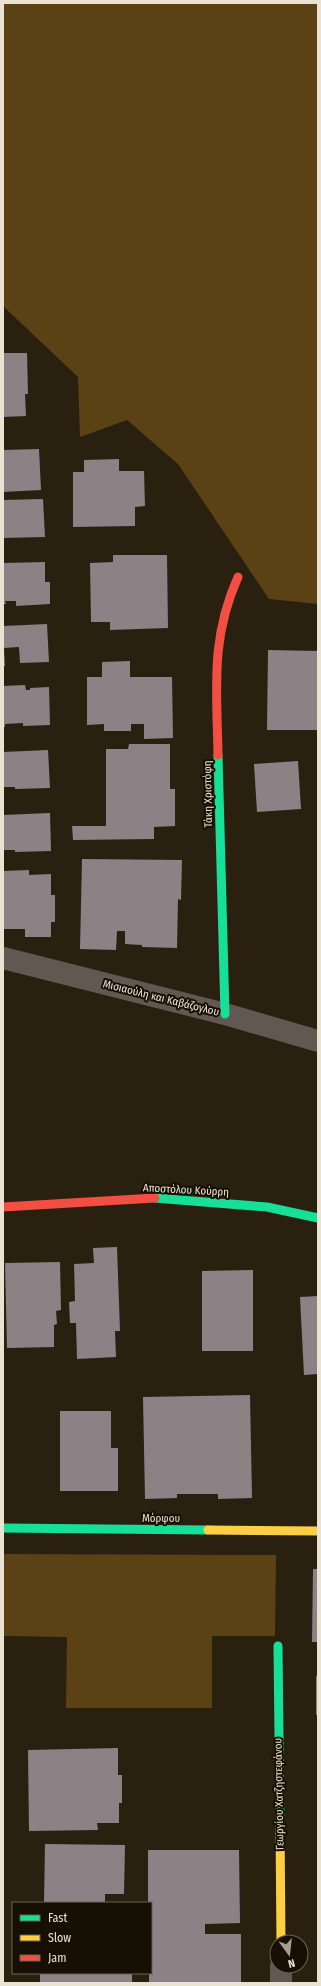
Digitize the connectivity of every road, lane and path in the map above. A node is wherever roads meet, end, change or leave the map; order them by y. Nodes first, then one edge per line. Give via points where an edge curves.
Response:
1 (238, 577) dead end
2 (3, 958) edge
3 (225, 1014) junction
4 (318, 1041) edge
5 (3, 1207) edge
6 (318, 1218) edge
7 (3, 1528) edge
8 (318, 1530) edge
9 (278, 1646) dead end
10 (281, 1934) edge

1 - 3 street, Τάκη Χριστόφη via 227,599 216,658
2 - 3 street, Μισιαούλη και Καβάζογλου
3 - 4 street, Μισιαούλη και Καβάζογλου
5 - 6 street, Αποστόλου Κούρρη via 149,1198 267,1207
7 - 8 street, Μόρφου
9 - 10 street, Γεωργίου Χατζηστεφάνου

